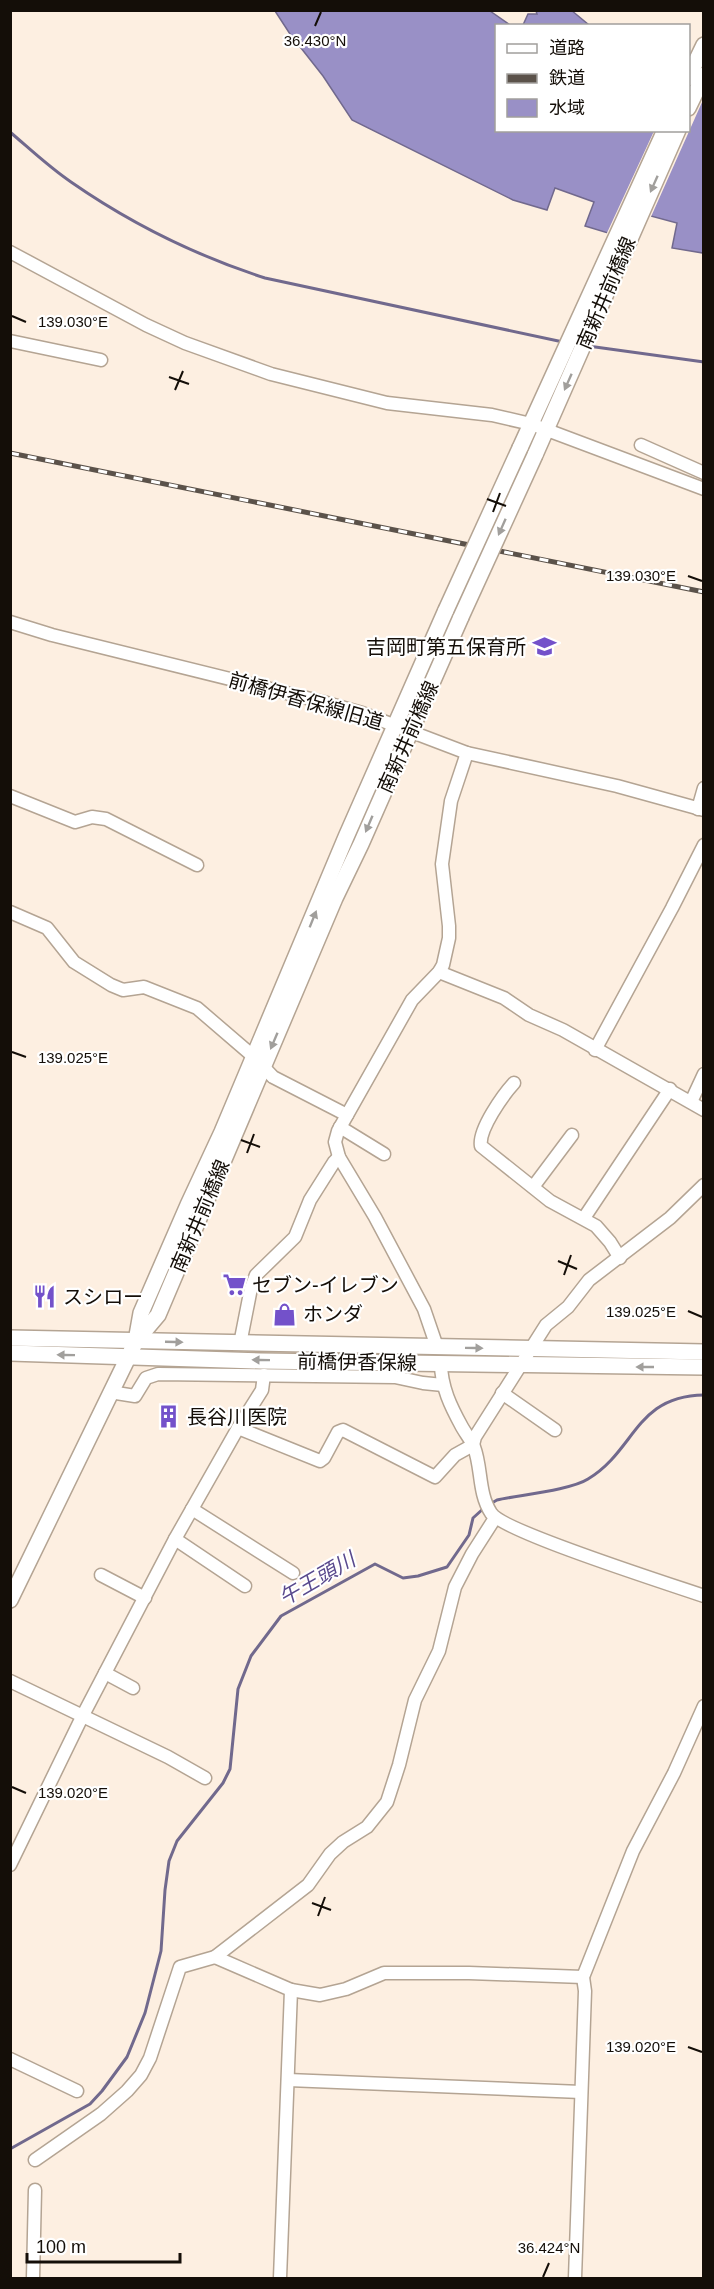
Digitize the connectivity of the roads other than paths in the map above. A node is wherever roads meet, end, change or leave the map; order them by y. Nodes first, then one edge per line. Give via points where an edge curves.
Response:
1 (704, 45) edge
2 (690, 74) edge
3 (704, 75) edge
4 (690, 104) edge
5 (664, 132) edge
6 (677, 132) edge
7 (10, 252) edge
8 (10, 341) edge
9 (101, 360) dead end
10 (531, 424) junction
11 (547, 428) junction
12 (641, 445) dead end
13 (704, 473) edge
14 (704, 489) edge
15 (10, 622) edge
16 (394, 727) junction
17 (409, 732) junction
18 (467, 753) junction
19 (704, 788) edge
20 (10, 796) edge
21 (700, 810) edge
22 (704, 845) edge
23 (197, 865) dead end
24 (10, 912) edge
25 (440, 972) junction
26 (595, 1050) junction
27 (258, 1063) junction
28 (704, 1074) edge
29 (514, 1083) dead end
30 (670, 1089) junction
31 (691, 1102) junction
32 (704, 1110) edge
33 (347, 1115) junction
34 (340, 1127) junction
35 (572, 1136) dead end
36 (384, 1154) dead end
37 (339, 1157) junction
38 (704, 1185) edge
39 (533, 1187) junction
40 (584, 1218) junction
41 (620, 1258) junction
42 (10, 1338) edge
43 (136, 1341) junction
44 (240, 1344) junction
45 (437, 1347) junction
46 (532, 1348) junction
47 (704, 1352) edge
48 (10, 1353) edge
49 (128, 1356) junction
50 (441, 1363) junction
51 (521, 1365) junction
52 (704, 1367) edge
53 (264, 1375) junction
54 (443, 1385) junction
55 (110, 1392) junction
56 (502, 1394) junction
57 (238, 1428) junction
58 (555, 1430) dead end
59 (474, 1446) junction
60 (192, 1509) junction
61 (493, 1516) junction
62 (176, 1539) junction
63 (293, 1574) dead end
64 (101, 1575) dead end
65 (245, 1586) dead end
66 (704, 1596) edge
67 (145, 1598) junction
68 (10, 1600) edge
69 (105, 1673) junction
70 (10, 1681) edge
71 (133, 1688) dead end
72 (704, 1706) edge
73 (82, 1717) junction
74 (205, 1778) dead end
75 (10, 1865) edge
76 (215, 1958) junction
77 (583, 1977) junction
78 (291, 1990) junction
79 (10, 2059) edge
80 (288, 2080) junction
81 (77, 2091) dead end
82 (581, 2092) junction
83 (35, 2160) dead end
84 (34, 2190) dead end
85 (33, 2278) edge
86 (280, 2278) edge
87 (575, 2278) edge

1 - 2 main road
3 - 4 main road
5 - 10 main road, 南新井前橋線
6 -> 11 main road, 南新井前橋線
7 - 10 street via 146,325 271,374 387,403 492,415
8 - 9 street
10 - 11 street
10 - 16 main road, 南新井前橋線, bridge
11 - 14 street
11 -> 17 main road, 南新井前橋線, bridge
12 - 13 street
15 - 16 street, 前橋伊香保線旧道 via 323,702
16 - 17 street, 前橋伊香保線旧道
27 -> 16 main road, 南新井前橋線
17 - 18 street, 前橋伊香保線旧道
17 -> 27 main road, 南新井前橋線
18 - 21 street, 前橋伊香保線旧道 via 617,786
18 - 25 street via 451,801 444,843 442,864 449,938
19 - 21 street
20 - 23 street via 75,822 92,817 106,819
22 - 26 street
24 - 27 street via 47,928 74,962 111,985 123,990 144,987 197,1008
25 - 26 street via 504,998
25 - 33 street via 412,1000
26 - 30 street
27 - 33 street via 273,1077
27 - 43 main road, 南新井前橋線 via 158,1315
28 - 31 street
29 - 39 street via 480,1143
30 - 31 street
30 - 40 street
31 - 32 street
33 - 34 street
34 - 36 street
34 - 37 street via 335,1142
35 - 39 street
37 - 44 street via 310,1200 295,1237 256,1275
37 - 45 street via 423,1309
38 - 41 street
39 - 40 street via 564,1210
40 - 41 street via 604,1235
41 - 46 street via 584,1284 567,1307 546,1325
42 - 43 main road, 前橋伊香保線
43 -> 44 main road, 前橋伊香保線
43 - 49 main road, 南新井前橋線
44 - 45 main road, 前橋伊香保線
45 -> 46 main road, 前橋伊香保線
46 - 47 main road, 前橋伊香保線
46 - 51 street
49 -> 48 main road, 前橋伊香保線
50 -> 49 main road, 前橋伊香保線
49 - 55 main road, 南新井前橋線
50 - 51 main road, 前橋伊香保線
50 - 54 street
52 -> 51 main road, 前橋伊香保線
51 - 56 street
53 - 54 street via 395,1377
53 - 55 street via 158,1374 146,1378 135,1396
53 - 57 street via 262,1390
54 - 59 street
55 - 68 main road, 南新井前橋線
56 - 58 street
56 - 59 street via 475,1437
57 - 59 street via 320,1461 342,1430 435,1478 455,1455
57 - 60 street
59 - 61 street via 484,1497
60 - 62 street
60 - 63 street
61 - 66 street via 534,1536
61 - 76 street via 455,1587 439,1651 415,1700 387,1802 367,1827 330,1854 308,1885
62 - 65 street
62 - 67 street
64 - 67 street
67 - 69 street
69 - 71 street
69 - 73 street
70 - 73 street
72 - 77 street via 633,1851
73 - 74 street
73 - 75 street
76 - 78 street
76 - 83 street via 180,1967 150,2058 127,2091
77 - 78 street via 384,1973 320,1995
77 - 82 street
78 - 80 street
79 - 81 street
80 - 82 street
80 - 86 street
82 - 87 street
84 - 85 street

